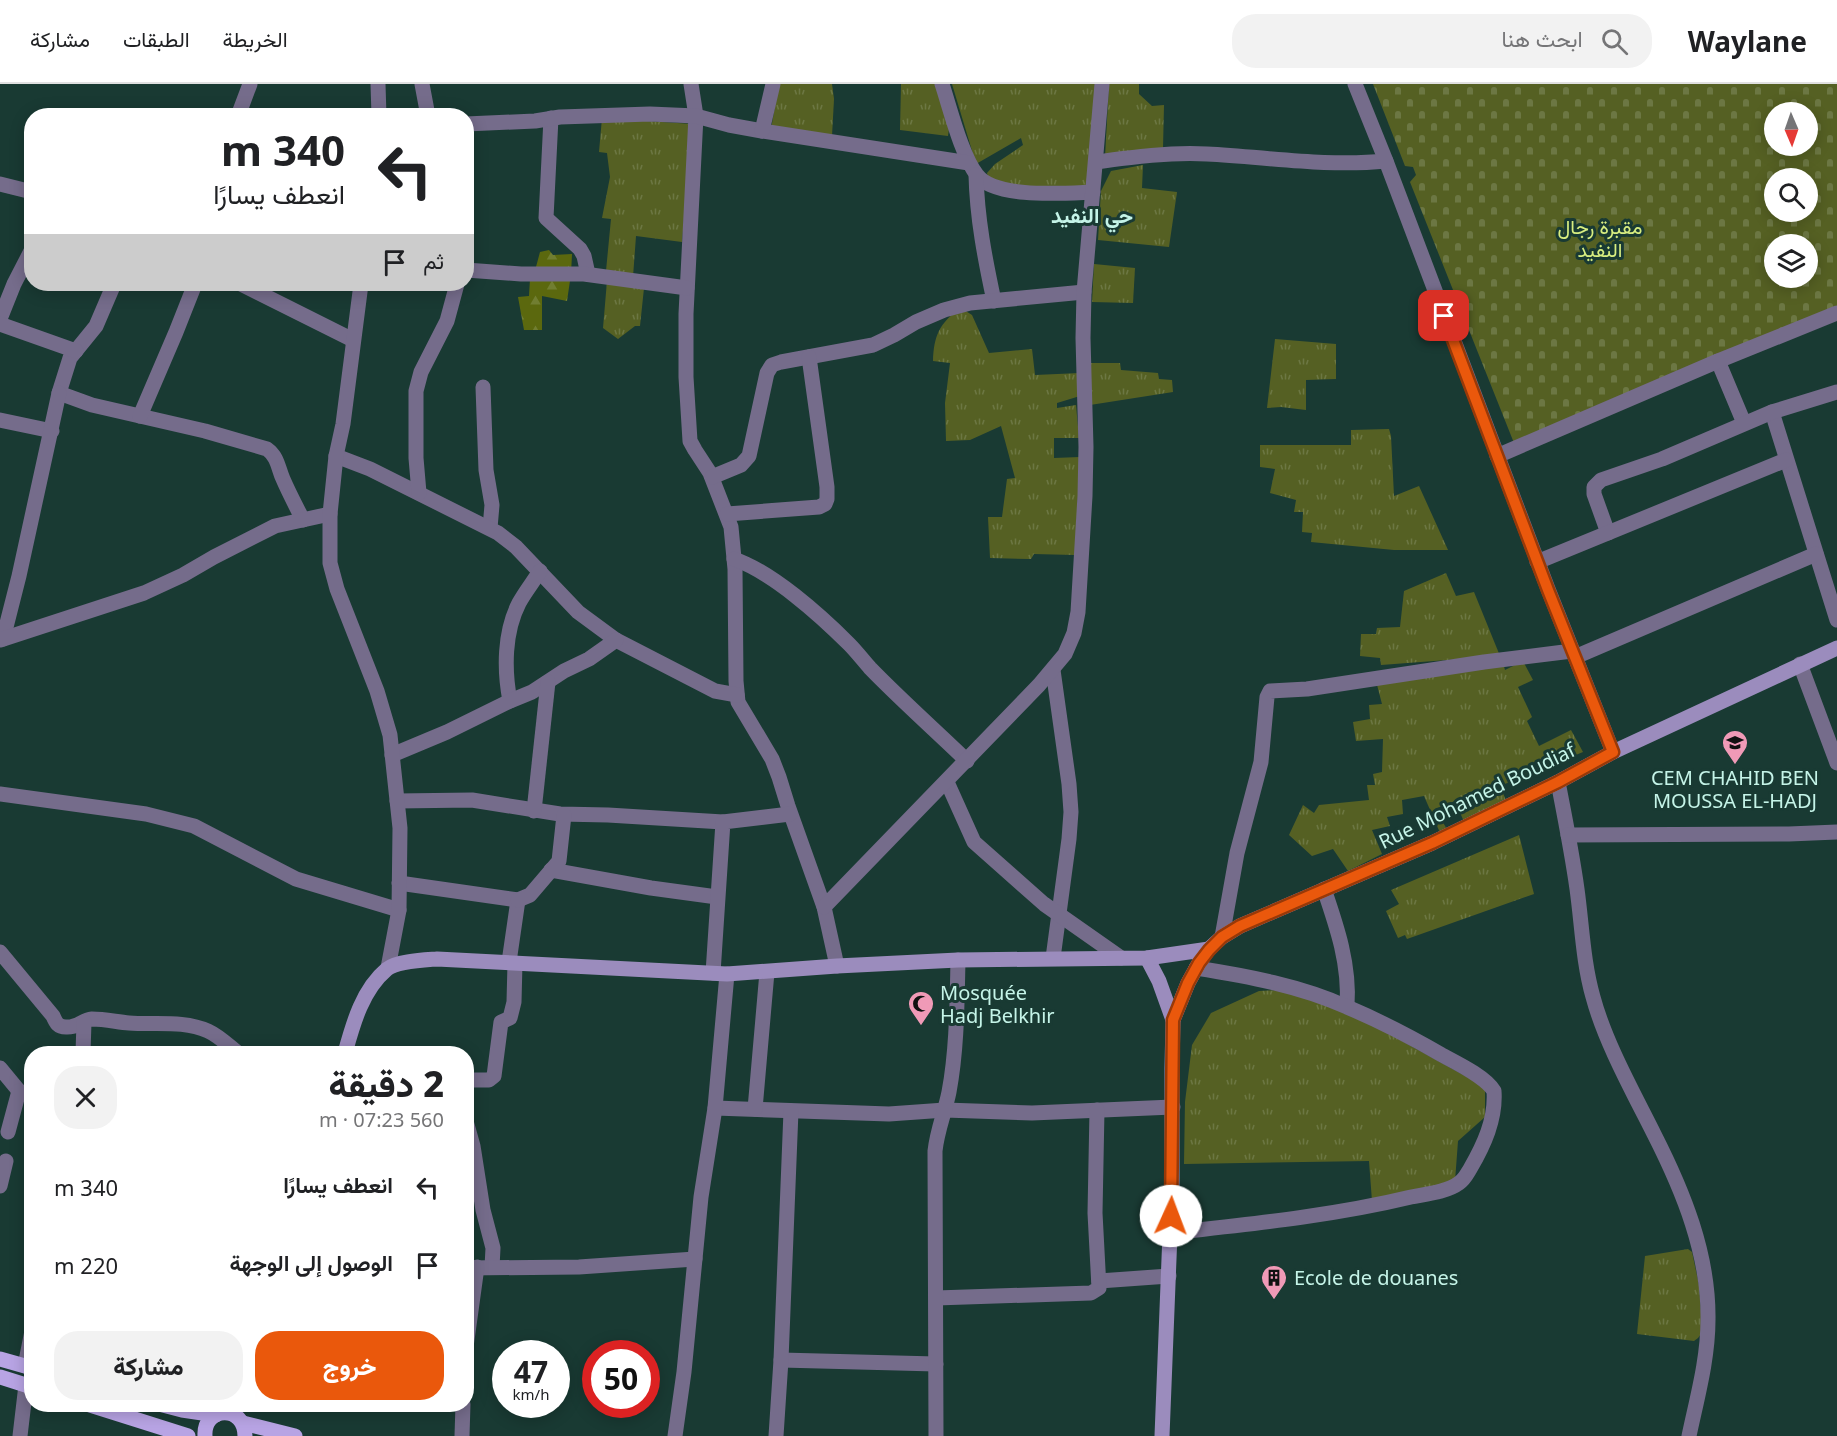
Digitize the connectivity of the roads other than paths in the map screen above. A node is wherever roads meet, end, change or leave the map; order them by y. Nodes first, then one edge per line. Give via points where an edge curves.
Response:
1 (250, 84) edge
2 (378, 84) edge
3 (422, 84) edge
4 (691, 84) edge
5 (772, 84) edge
6 (942, 84) edge
7 (1102, 84) edge
8 (1355, 84) edge
9 (241, 108) edge
10 (379, 108) edge
11 (426, 108) edge
12 (696, 116) junction
13 (552, 118) junction
14 (474, 124) edge
15 (762, 131) junction
16 (1386, 161) junction
17 (1096, 162) junction
18 (973, 169) junction
19 (0, 184) edge
20 (24, 190) edge
21 (1093, 192) junction
22 (24, 265) edge
23 (474, 271) edge
24 (588, 274) junction
25 (687, 288) junction
26 (111, 291) edge
27 (192, 291) edge
28 (255, 291) edge
29 (360, 291) edge
30 (455, 291) edge
31 (1084, 292) junction
32 (994, 301) junction
33 (1837, 313) edge
34 (0, 319) edge
35 (0, 324) edge
36 (354, 340) junction
37 (76, 351) junction
38 (809, 357) junction
39 (1718, 361) junction
40 (483, 387) dead end
41 (1837, 392) edge
42 (59, 393) junction
43 (1772, 412) junction
44 (140, 416) junction
45 (0, 420) edge
46 (1744, 423) junction
47 (52, 431) junction
48 (336, 456) junction
49 (1497, 456) junction
50 (1786, 460) junction
51 (712, 477) junction
52 (419, 493) junction
53 (727, 513) junction
54 (330, 514) junction
55 (303, 520) junction
56 (490, 528) junction
57 (1608, 533) junction
58 (1816, 554) junction
59 (734, 559) junction
60 (1537, 562) junction
61 (540, 571) junction
62 (1837, 620) edge
63 (2, 639) edge
64 (616, 640) junction
65 (1837, 648) edge
66 (1574, 654) junction
67 (1800, 664) junction
68 (1053, 670) junction
69 (548, 682) junction
70 (737, 694) junction
71 (510, 701) junction
72 (1613, 752) junction
73 (392, 755) junction
74 (967, 761) junction
75 (1837, 763) edge
76 (947, 782) junction
77 (1558, 782) junction
78 (0, 794) edge
79 (397, 801) junction
80 (534, 811) junction
81 (564, 814) junction
82 (790, 814) junction
83 (723, 822) junction
84 (1837, 832) edge
85 (1568, 835) junction
86 (551, 870) junction
87 (399, 883) junction
88 (1324, 889) junction
89 (717, 897) junction
90 (518, 900) junction
91 (824, 907) junction
92 (399, 910) junction
93 (1059, 915) junction
94 (1222, 937) junction
95 (1209, 950) junction
96 (0, 952) edge
97 (1053, 958) junction
98 (1121, 958) junction
99 (1147, 958) junction
100 (958, 960) junction
101 (512, 963) junction
102 (837, 966) junction
103 (388, 968) junction
104 (1196, 968) junction
105 (767, 972) junction
106 (720, 973) junction
107 (1347, 1006) junction
108 (1173, 1020) junction
109 (84, 1022) junction
110 (83, 1046) edge
111 (229, 1046) edge
112 (347, 1046) edge
113 (0, 1068) edge
114 (474, 1080) edge
115 (24, 1093) edge
116 (24, 1096) edge
117 (1173, 1107) junction
118 (715, 1108) junction
119 (755, 1109) junction
120 (945, 1110) junction
121 (1097, 1110) junction
122 (791, 1111) junction
123 (8, 1132) dead end
124 (474, 1146) edge
125 (6, 1161) dead end
126 (0, 1186) edge
127 (1170, 1233) junction
128 (695, 1259) junction
129 (478, 1267) edge
130 (1169, 1276) junction
131 (1099, 1281) junction
132 (474, 1294) edge
133 (936, 1298) junction
134 (0, 1359) edge
135 (781, 1360) junction
136 (936, 1364) junction
137 (24, 1366) edge
138 (0, 1377) edge
139 (24, 1384) edge
140 (24, 1412) edge
141 (112, 1412) edge
142 (196, 1412) edge
143 (463, 1412) edge
144 (216, 1415) junction
145 (240, 1419) edge
146 (20, 1436) edge
147 (188, 1436) edge
148 (205, 1436) edge
149 (295, 1436) edge
150 (462, 1436) edge
151 (675, 1436) edge
152 (776, 1436) edge
153 (936, 1436) edge
154 (1162, 1436) edge
155 (1689, 1436) edge

1 - 9 street
2 - 10 street
3 - 11 street
4 - 12 street
5 - 15 street
6 - 18 street
7 - 17 street
8 - 16 street
12 - 13 street
12 - 15 street
12 - 25 street
13 - 14 street
13 - 24 street via 546,218 580,249
15 - 18 street
16 - 17 street via 1325,163 1172,154
16 - 49 street
17 - 21 street
18 - 21 street via 996,189
18 - 32 street
19 - 20 street
21 - 31 street
22 - 34 street
23 - 24 street
24 - 25 street
25 - 51 street via 690,441
26 - 37 street via 96,326
27 - 44 street
28 - 36 street
29 - 36 street
30 - 52 street via 447,321 421,372 416,391
31 - 32 street
31 - 68 street via 1086,447 1078,612 1065,654
32 - 38 street via 944,310 873,345
33 - 39 street
35 - 37 street
36 - 48 street
37 - 42 street
38 - 51 street via 769,368 749,456 741,465
38 - 53 street via 827,487 825,504
39 - 46 street
39 - 49 street
40 - 56 street via 486,470 492,505
41 - 43 street
42 - 44 street
42 - 47 street
43 - 46 street
43 - 50 street
44 - 55 street via 267,449 273,453
45 - 47 street
46 - 57 street via 1596,483 1594,494
47 - 63 street
48 - 52 street
48 - 54 street
49 - 60 street
50 - 57 street
50 - 58 street
51 - 53 street
52 - 56 street
53 - 59 street
54 - 55 street
54 - 73 street via 330,563 377,691
55 - 63 street via 275,526 144,592
56 - 61 street
57 - 60 street
58 - 62 street
58 - 66 street
59 - 70 street
59 - 74 street via 774,582 833,629
60 - 66 street
61 - 64 street via 578,612
61 - 71 street via 518,604 507,642 505,672
64 - 69 street
64 - 70 street via 715,692
65 - 67 main road, Rue Mohamed Boudiaf
66 - 72 street
66 - 94 street via 1473,663 1270,691 1261,762 1237,853
67 - 72 main road, Rue Mohamed Boudiaf
67 - 75 street
68 - 74 street
68 - 93 street via 1071,812
69 - 71 street
69 - 80 street
70 - 82 street via 772,759
71 - 73 street
72 - 77 main road, Rue Mohamed Boudiaf
73 - 79 street
74 - 76 street
76 - 91 street
76 - 93 street via 974,842
77 - 85 street
77 - 88 main road, Rue Mohamed Boudiaf via 1432,843
78 - 92 street via 146,814 194,826 296,879
79 - 80 street via 472,800
79 - 87 street
80 - 81 street
81 - 83 street
81 - 86 street via 560,861
82 - 83 street
82 - 91 street
83 - 89 street
84 - 85 street
85 - 155 street via 1593,998 1684,1199 1702,1255 1707,1285 1706,1355
86 - 89 street
86 - 90 street via 530,895
87 - 90 street
87 - 92 street
88 - 94 main road, Rue Mohamed Boudiaf
88 - 107 street via 1343,953
89 - 106 street
90 - 101 street
91 - 102 street
92 - 103 street
93 - 97 street
93 - 98 street
94 - 95 main road, Rue Mohamed Boudiaf
95 - 99 main road
95 - 104 main road, Rue Mohamed Boudiaf
96 - 109 street via 57,1024 75,1027
97 - 98 main road
97 - 100 main road
98 - 99 main road
99 - 108 main road, Rue Mohamed Boudiaf
100 - 102 main road
100 - 120 street via 957,1019
101 - 103 main road via 437,959
101 - 106 main road
101 - 114 street via 514,1002 510,1018 501,1022 494,1076
102 - 105 main road
103 - 112 main road via 370,989 356,1015
104 - 107 street via 1262,980
104 - 108 main road, Rue Mohamed Boudiaf
105 - 106 main road
105 - 119 street
106 - 118 street
107 - 127 street via 1397,1029 1492,1088 1492,1120 1482,1149 1464,1179 1453,1186 1386,1203
108 - 117 main road, Rue Mohamed Boudiaf
109 - 110 street
109 - 111 street via 101,1019 187,1026 205,1030
113 - 115 street
116 - 123 street
117 - 121 street
117 - 127 main road, Rue Mohamed Boudiaf
118 - 119 street
118 - 128 street
119 - 122 street
120 - 121 street
120 - 122 street via 889,1114
120 - 133 street via 935,1151
121 - 131 street via 1095,1213
122 - 135 street
124 - 129 street via 484,1218 493,1248
125 - 126 street
127 - 130 main road, Rue Mohamed Boudiaf
128 - 129 street via 579,1267
128 - 151 street
129 - 132 street
130 - 131 street
130 - 154 main road, Rue Mohamed Boudiaf
131 - 133 street via 1099,1288 1091,1293
133 - 136 street
134 - 137 main road
135 - 136 street
135 - 152 street
136 - 153 street
138 - 139 main road
140 - 146 street
141 - 147 main road
142 - 144 main road
143 - 150 street
144 - 145 main road via 225,1413
144 - 148 main road via 209,1420
145 - 149 main road

